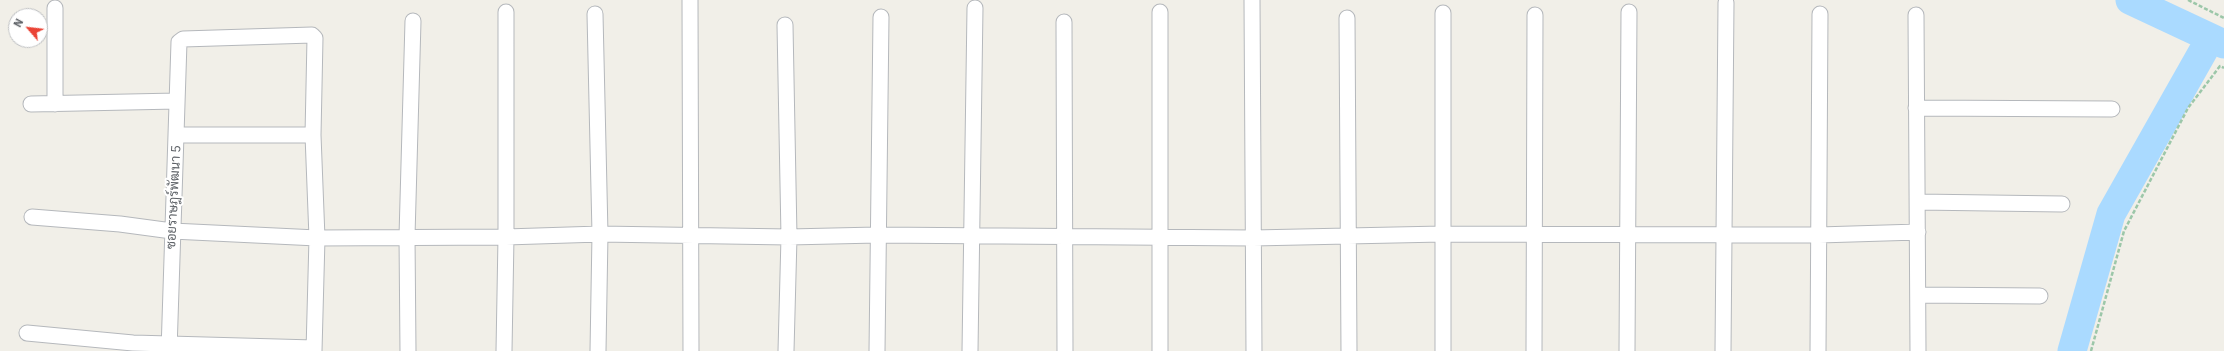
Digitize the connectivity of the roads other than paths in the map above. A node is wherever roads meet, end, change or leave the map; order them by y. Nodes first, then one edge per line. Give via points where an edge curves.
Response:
1 (690, 0) edge
2 (1252, 0) edge
3 (1726, 3) dead end
4 (55, 8) dead end
5 (975, 8) dead end
6 (506, 12) dead end
7 (1160, 12) dead end
8 (1629, 12) dead end
9 (1443, 13) dead end
10 (595, 14) dead end
11 (1820, 14) dead end
12 (1535, 15) dead end
13 (1916, 15) dead end
14 (881, 17) dead end
15 (1347, 18) dead end
16 (413, 21) dead end
17 (1064, 22) dead end
18 (785, 25) dead end
19 (176, 101) junction
20 (31, 104) dead end
21 (56, 104) junction
22 (1916, 108) junction
23 (2112, 109) dead end
24 (177, 135) junction
25 (313, 135) junction
26 (1918, 202) junction
27 (2062, 204) dead end
28 (32, 217) dead end
29 (172, 231) junction
30 (1918, 232) junction
31 (1628, 233) junction
32 (600, 234) junction
33 (690, 234) junction
34 (1442, 234) junction
35 (1534, 234) junction
36 (1723, 234) junction
37 (877, 235) junction
38 (971, 235) junction
39 (1348, 235) junction
40 (1819, 235) junction
41 (407, 236) junction
42 (1065, 236) junction
43 (506, 237) junction
44 (789, 237) junction
45 (1159, 237) junction
46 (317, 238) junction
47 (1253, 238) junction
48 (1918, 295) junction
49 (2040, 296) dead end
50 (27, 333) dead end
51 (169, 347) edge
52 (314, 350) edge
53 (408, 351) edge
54 (504, 351) edge
55 (598, 351) edge
56 (691, 351) edge
57 (786, 351) edge
58 (877, 351) edge
59 (970, 351) edge
60 (1065, 351) edge
61 (1160, 351) edge
62 (1254, 351) edge
63 (1349, 351) edge
64 (1442, 351) edge
65 (1534, 351) edge
66 (1628, 351) edge
67 (1723, 351) edge
68 (1818, 351) edge
69 (1918, 351) edge

1 - 33 street
2 - 47 street
3 - 36 street
4 - 21 street
5 - 38 street
6 - 43 street
7 - 45 street
8 - 31 street
9 - 34 street
10 - 32 street
11 - 40 street
12 - 35 street
13 - 22 street
14 - 37 street
15 - 39 street
16 - 41 street
17 - 42 street
18 - 44 street
19 - 21 street
19 - 24 street, ซอยราษฎร์พัฒนา 5
19 - 25 street, ซอยราษฎร์พัฒนา 5 via 179,42 183,39 314,36
20 - 21 street
22 - 23 street
22 - 26 street
24 - 25 street
24 - 29 street, ซอยราษฎร์พัฒนา 5
25 - 46 street
26 - 27 street
26 - 30 street
28 - 29 street
29 - 46 street
29 - 51 street, ซอยราษฎร์พัฒนา 5
30 - 40 street
30 - 48 street
31 - 35 street
31 - 36 street
31 - 66 street
32 - 33 street
32 - 43 street
32 - 55 street
33 - 44 street
33 - 56 street
34 - 35 street
34 - 39 street
34 - 64 street
35 - 65 street
36 - 40 street
36 - 67 street
37 - 38 street
37 - 44 street
37 - 58 street
38 - 42 street
38 - 59 street
39 - 47 street
39 - 63 street
40 - 68 street
41 - 43 street
41 - 46 street
41 - 53 street
42 - 45 street
42 - 60 street
43 - 54 street
44 - 57 street
45 - 47 street
45 - 61 street
46 - 52 street
47 - 62 street
48 - 49 street
48 - 69 street
50 - 51 street
51 - 52 street

